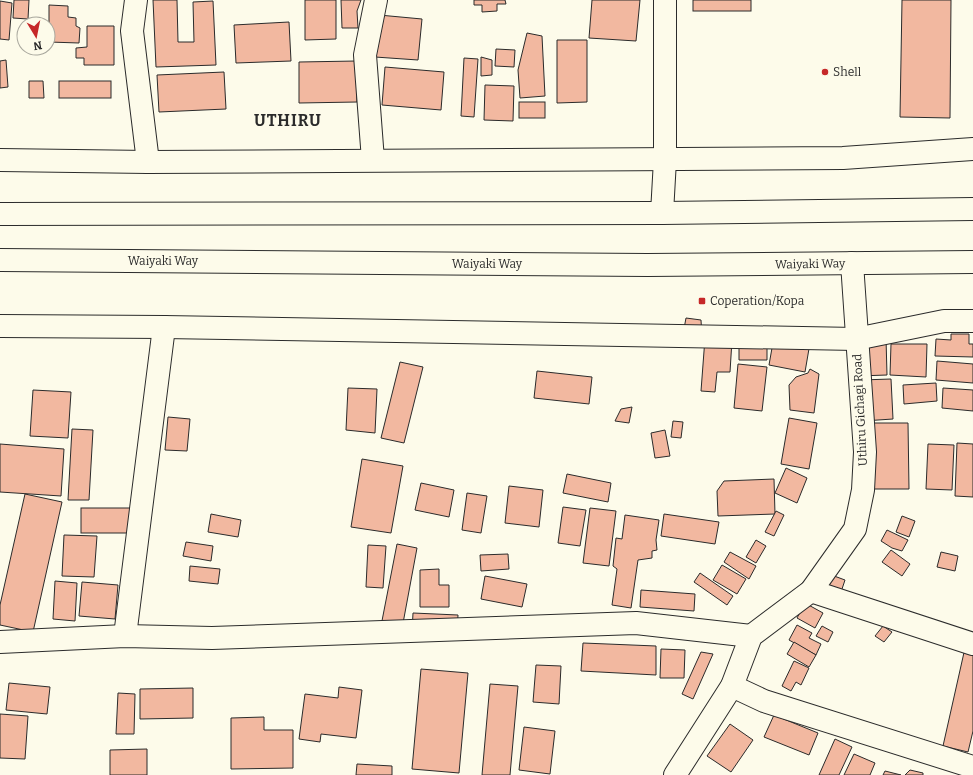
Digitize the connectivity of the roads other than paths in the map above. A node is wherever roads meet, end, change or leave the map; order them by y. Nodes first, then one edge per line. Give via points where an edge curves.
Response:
1 (136, 0) edge
2 (376, 0) edge
3 (665, 0) edge
4 (973, 148) edge
5 (0, 160) edge
6 (373, 160) junction
7 (664, 160) junction
8 (148, 162) junction
9 (973, 210) edge
10 (662, 213) junction
11 (0, 214) edge
12 (0, 260) edge
13 (973, 262) edge
14 (852, 263) junction
15 (973, 321) edge
16 (0, 326) edge
17 (164, 327) junction
18 (856, 339) junction
19 (811, 591) junction
20 (125, 636) junction
21 (751, 636) junction
22 (0, 642) edge
23 (973, 644) edge
24 (732, 686) junction
25 (973, 767) edge
26 (675, 775) edge

1 - 8 main road via 132,30
2 - 6 main road via 365,56
3 - 7 main road
4 - 7 main road via 843,158
5 - 8 main road
6 - 7 main road
6 - 8 main road
7 - 10 main road
9 - 10 main road
10 - 11 main road
12 - 14 main road, Waiyaki Way via 648,265
13 - 14 main road, Waiyaki Way
14 - 18 main road, Uthiru Gichagi Road
15 - 18 main road via 944,321
16 - 17 main road
17 - 18 main road
17 - 20 main road
18 - 19 main road, Uthiru Gichagi Road via 865,452 863,490 856,529
19 - 21 main road, Uthiru Gichagi Road
19 - 23 main road
20 - 21 main road via 212,638 636,623
20 - 22 main road
21 - 24 main road
24 - 25 main road via 764,701
24 - 26 main road

